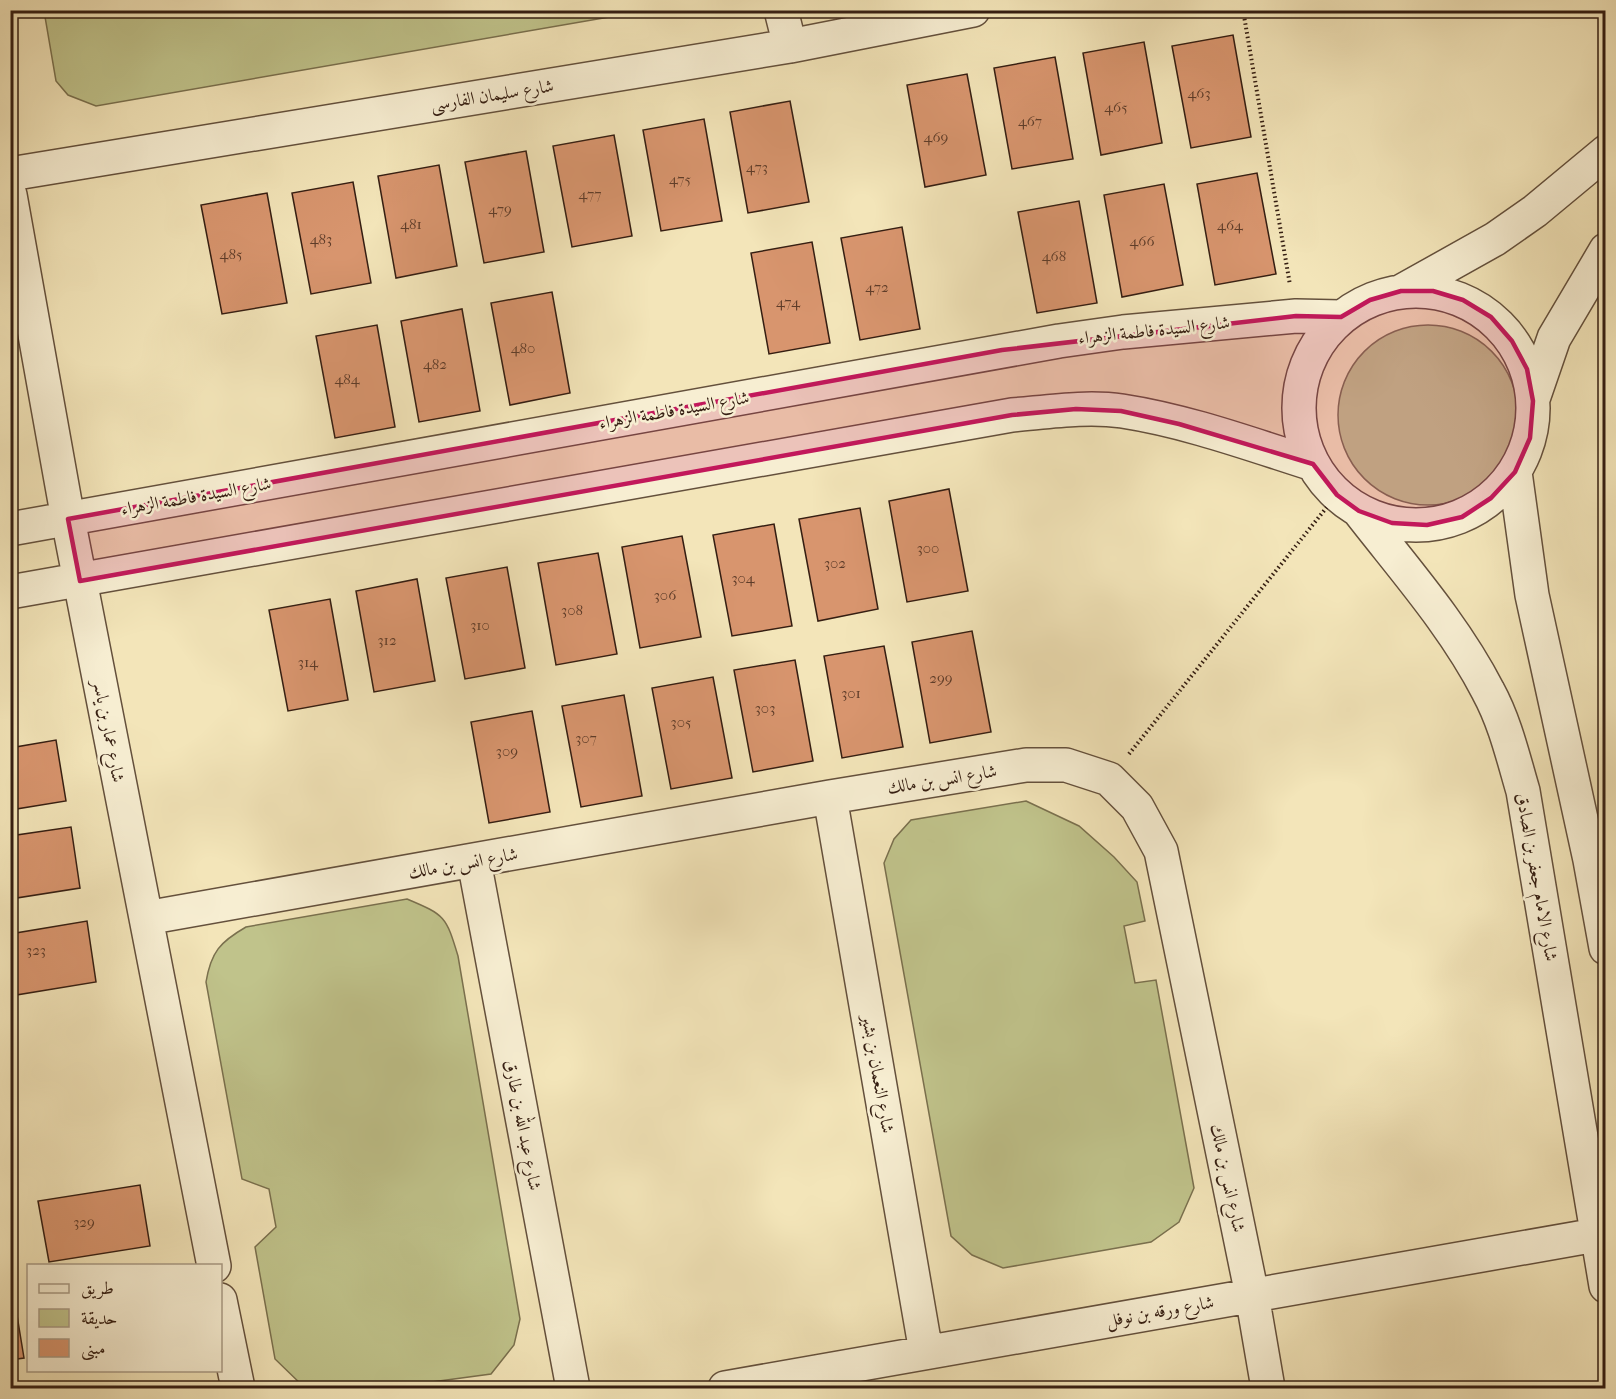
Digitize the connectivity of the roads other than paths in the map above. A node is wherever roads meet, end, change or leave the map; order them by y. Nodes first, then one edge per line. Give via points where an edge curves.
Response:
1 (781, 10) edge
2 (973, 10) edge
3 (790, 46) junction
4 (1605, 152) edge
5 (10, 174) edge
6 (10, 195) edge
7 (1605, 250) edge
8 (1401, 291) junction
9 (1341, 317) junction
10 (1533, 401) junction
11 (1312, 464) junction
12 (1515, 472) junction
13 (1348, 503) junction
14 (68, 519) junction
15 (10, 529) edge
16 (80, 581) junction
17 (10, 592) edge
18 (830, 797) junction
19 (1598, 859) edge
20 (474, 861) junction
21 (146, 918) junction
22 (1605, 948) edge
23 (1596, 1235) junction
24 (214, 1264) edge
25 (1605, 1286) edge
26 (1252, 1295) junction
27 (222, 1310) edge
28 (926, 1352) junction
29 (238, 1389) edge
30 (573, 1389) edge
31 (725, 1389) edge
32 (1268, 1389) edge

1 - 3 street
2 - 3 street, شارع سليمان الفارسى
3 - 5 street, شارع سليمان الفارسى
4 - 8 street via 1511,228
6 - 14 street, شارع عمار بن ياسر
7 - 10 street via 1554,338
8 - 9 street via 1370,300
8 - 10 street via 1433,291 1463,300 1491,317 1512,341 1527,369
9 - 11 street via 1309,359 1301,385 1302,439
9 - 14 street, شارع السيدة فاطمة الزهراء via 1296,315 1059,341
10 - 12 street via 1530,438
11 - 13 street, شارع الامام جعفر بن الصادق
11 - 16 street via 1240,440 1121,411 1076,409 1012,415
12 - 13 street via 1491,498 1462,517 1427,525 1392,523
12 - 19 street via 1532,595
13 - 23 street, شارع الامام جعفر بن الصادق via 1452,630 1488,691 1507,735 1523,791
14 - 15 street, شارع السيدة فاطمة الزهراء
14 - 16 street, شارع عمار بن ياسر
16 - 17 street
16 - 21 street, شارع عمار بن ياسر
18 - 20 street, شارع انس بن مالك
18 - 26 street, شارع انس بن مالك via 1026,765 1066,765 1109,779 1137,807 1161,851
18 - 28 street, شارع النعمان بن بشير
19 - 22 street
20 - 21 street, شارع انس بن مالك
20 - 30 street, شارع عبد الله بن طارق
21 - 24 street, شارع عمار بن ياسر
23 - 25 street, شارع الامام جعفر بن الصادق
23 - 26 street, شارع ورقه بن نوفل
26 - 28 street, شارع ورقه بن نوفل
26 - 32 street, شارع انس بن مالك
27 - 29 street
28 - 31 street, شارع ورقه بن نوفل

